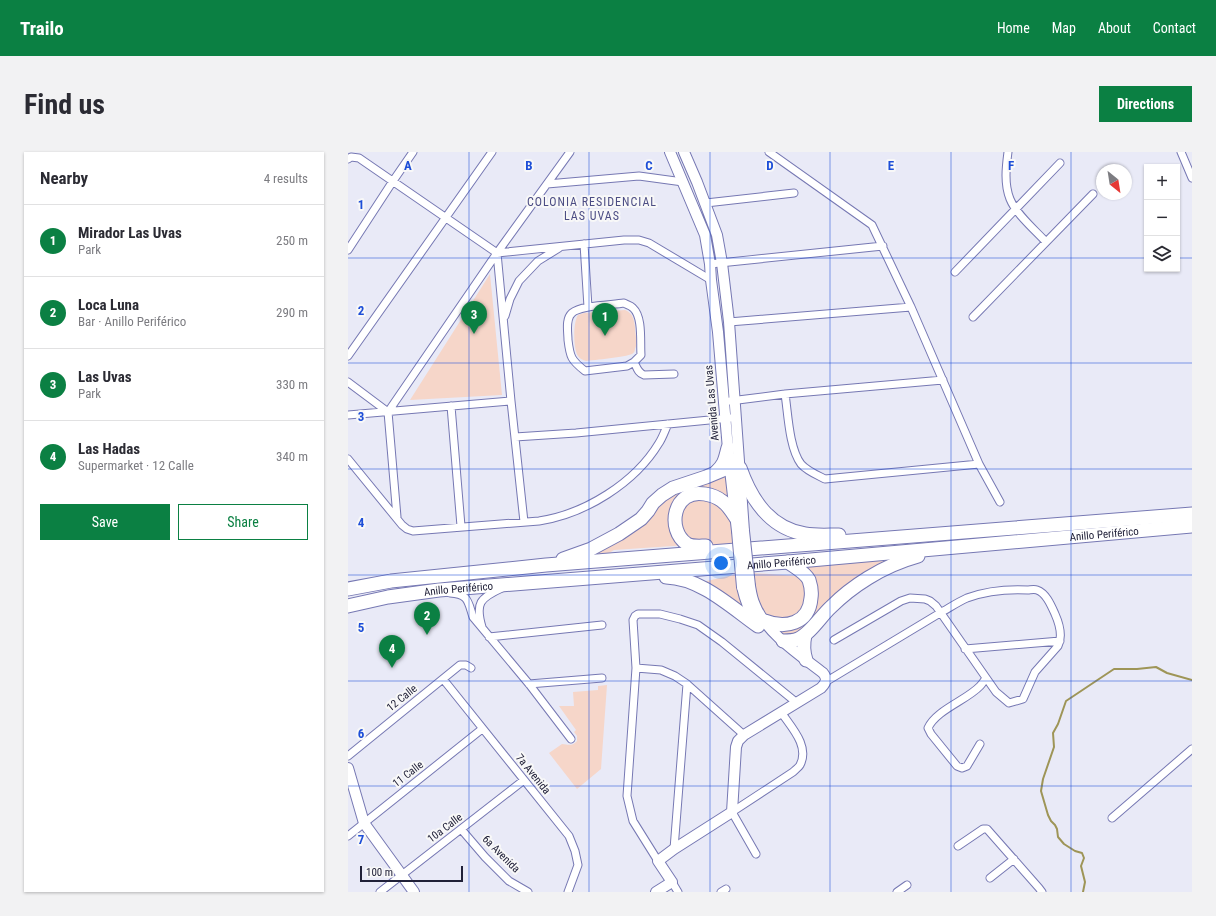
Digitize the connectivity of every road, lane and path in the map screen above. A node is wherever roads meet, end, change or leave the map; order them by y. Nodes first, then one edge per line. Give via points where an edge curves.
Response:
1 (413, 152) edge
2 (492, 152) edge
3 (670, 152) edge
4 (684, 152) edge
5 (769, 152) edge
6 (1008, 152) edge
7 (1181, 152) edge
8 (568, 153) edge
9 (348, 159) edge
10 (1060, 163) dead end
11 (1192, 178) edge
12 (392, 181) junction
13 (683, 182) junction
14 (547, 184) junction
15 (794, 192) dead end
16 (1093, 194) dead end
17 (706, 203) junction
18 (1016, 209) junction
19 (446, 218) junction
20 (1046, 242) junction
21 (584, 244) junction
22 (882, 246) junction
23 (560, 247) junction
24 (348, 250) edge
25 (497, 253) junction
26 (722, 263) junction
27 (710, 264) junction
28 (955, 272) dead end
29 (711, 280) junction
30 (588, 307) junction
31 (911, 307) junction
32 (973, 317) dead end
33 (504, 320) junction
34 (729, 322) junction
35 (348, 356) edge
36 (634, 362) junction
37 (674, 374) dead end
38 (943, 380) junction
39 (348, 382) edge
40 (785, 394) junction
41 (511, 401) junction
42 (735, 401) junction
43 (724, 402) junction
44 (451, 406) junction
45 (388, 412) junction
46 (348, 415) edge
47 (736, 417) junction
48 (725, 418) junction
49 (668, 424) junction
50 (515, 437) junction
51 (728, 448) junction
52 (348, 459) edge
53 (979, 464) junction
54 (735, 467) junction
55 (716, 472) junction
56 (1000, 502) dead end
57 (1192, 514) edge
58 (397, 517) junction
59 (524, 522) junction
60 (461, 526) junction
61 (741, 526) junction
62 (1192, 526) edge
63 (903, 538) junction
64 (941, 548) junction
65 (731, 550) junction
66 (788, 562) junction
67 (546, 565) junction
68 (630, 575) junction
69 (517, 583) junction
70 (348, 589) edge
71 (439, 590) junction
72 (465, 598) junction
73 (484, 598) junction
74 (348, 606) edge
75 (940, 613) junction
76 (762, 623) junction
77 (602, 625) dead end
78 (483, 629) junction
79 (805, 635) junction
80 (489, 637) junction
81 (834, 640) dead end
82 (783, 641) junction
83 (1060, 641) junction
84 (965, 649) junction
85 (806, 660) junction
86 (471, 668) dead end
87 (636, 668) junction
88 (602, 678) dead end
89 (986, 678) junction
90 (443, 679) junction
91 (827, 681) junction
92 (529, 684) junction
93 (686, 684) junction
94 (797, 703) junction
95 (781, 712) junction
96 (482, 729) junction
97 (744, 735) junction
98 (571, 739) dead end
99 (980, 744) dead end
100 (1192, 749) edge
101 (348, 756) edge
102 (348, 768) edge
103 (524, 780) junction
104 (732, 812) junction
105 (1112, 818) dead end
106 (364, 823) junction
107 (461, 830) junction
108 (348, 836) edge
109 (958, 846) dead end
110 (674, 848) junction
111 (756, 854) dead end
112 (1014, 860) junction
113 (658, 861) junction
114 (402, 874) junction
115 (990, 878) dead end
116 (672, 882) junction
117 (907, 885) dead end
118 (380, 892) edge
119 (414, 892) edge
120 (528, 892) edge
121 (568, 892) edge
122 (656, 892) edge
123 (678, 892) edge
124 (897, 892) edge
125 (1042, 892) edge

1 - 12 street
2 - 19 street
3 - 13 street, Avenida Las Uvas
4 - 17 street, Avenida Las Uvas
5 - 22 street via 872,225
6 - 18 street via 1007,188
7 - 11 street
8 - 14 street
9 - 12 street via 359,158
10 - 18 street
12 - 19 street
12 - 24 street
13 - 14 street via 639,176
13 - 27 street, Avenida Las Uvas via 705,235
14 - 25 street
15 - 17 street
16 - 20 street
17 - 26 street, Avenida Las Uvas via 717,235
18 - 20 street
18 - 28 street
19 - 25 street
19 - 35 street
20 - 32 street
21 - 23 street
21 - 29 street via 639,240 649,243
21 - 30 street
22 - 26 street
22 - 31 street
23 - 25 street
23 - 33 street via 538,261 519,281
25 - 33 street
25 - 45 street
26 - 27 street
26 - 34 street, Avenida Las Uvas
27 - 29 street, Avenida Las Uvas
29 - 43 street, Avenida Las Uvas
30 - 36 street via 624,304 632,306 639,322 641,355
30 - 36 street via 571,313 568,320 570,353 575,362 585,371 627,366
31 - 34 street
31 - 38 street
33 - 41 street
34 - 42 street, Avenida Las Uvas
36 - 37 street via 638,371 644,375
38 - 40 street
38 - 53 street
39 - 45 street
40 - 42 street
40 - 53 street via 794,450 801,464 825,479
41 - 44 street
41 - 50 street
42 - 43 street
42 - 47 street, Avenida Las Uvas
43 - 48 street, Avenida Las Uvas
44 - 45 street
44 - 60 street
45 - 46 street
45 - 58 street
47 - 48 street
47 - 54 street, Avenida Las Uvas
48 - 49 street
48 - 51 street, Avenida Las Uvas
49 - 50 street
49 - 59 street via 659,443 646,460 617,488 582,509 552,519
50 - 59 street
51 - 54 street, Avenida Las Uvas
51 - 55 highway via 725,461
52 - 58 street
53 - 56 street
54 - 55 highway
54 - 61 street, Avenida Las Uvas
54 - 63 highway via 763,510 773,520 797,532 808,535
55 - 67 highway via 673,488 653,503 641,519 606,542
57 - 63 highway, Anillo Periférico
58 - 60 street via 402,525 413,531
59 - 60 street
61 - 65 highway via 728,506 712,495 691,494 678,505 675,515 676,528 688,545
61 - 76 street, Avenida Las Uvas, bridge via 746,587 744,598 749,612
62 - 64 highway, Anillo Periférico
63 - 65 highway, Anillo Periférico
64 - 66 highway, Anillo Periférico
64 - 79 highway via 896,563 868,578 842,596
65 - 67 highway, Anillo Periférico
66 - 68 highway, Anillo Periférico
66 - 76 highway via 808,579 812,592 811,606 805,616 796,622 785,625
67 - 70 highway, Anillo Periférico via 391,581
68 - 69 highway, Anillo Periférico
68 - 76 highway via 675,577 707,590
69 - 71 highway, Anillo Periférico
69 - 73 street
71 - 72 street
71 - 74 highway, Anillo Periférico
72 - 73 street
72 - 78 street
73 - 78 street via 479,608
75 - 81 street via 930,601 910,598
75 - 83 street via 967,598 986,593 1016,589 1037,590 1046,596 1055,614 1060,629
75 - 84 street
75 - 91 street
76 - 82 street, Avenida Las Uvas
77 - 80 street
78 - 80 street
79 - 82 highway via 791,641
79 - 85 highway via 803,652
80 - 92 street
82 - 85 street, Avenida Las Uvas
83 - 84 street
83 - 89 street via 1035,672 1023,699 1009,703 996,692
84 - 89 street
85 - 91 street, Avenida Las Uvas via 823,673
86 - 90 street, 12 Calle via 460,665
87 - 93 street via 661,670
87 - 94 street via 635,616 660,614 698,625
87 - 113 street via 627,796 633,821
88 - 92 street
89 - 99 street via 980,686 943,712 928,728 957,766 962,768 967,766
90 - 96 street, 7a Avenida
90 - 101 street, 12 Calle
91 - 94 street via 821,688
92 - 98 street
93 - 97 street
93 - 110 street
94 - 95 street
95 - 97 street
95 - 104 street via 802,743 803,755 800,764 793,772
96 - 103 street, 7a Avenida
96 - 106 street, 11 Calle
97 - 104 street via 736,747
100 - 105 street
102 - 106 street
103 - 107 street, 10a Calle
103 - 121 street, 7a Avenida via 569,836 573,846 578,865
104 - 110 street
104 - 111 street
106 - 108 street, 11 Calle
106 - 114 street
107 - 114 street, 10a Calle
107 - 120 street, 6a Avenida via 509,881
109 - 112 street via 983,829 987,829
110 - 113 street
112 - 115 street
112 - 125 street
113 - 116 street
114 - 118 street, 10a Calle
114 - 119 street
116 - 122 street
116 - 123 street
117 - 124 street

